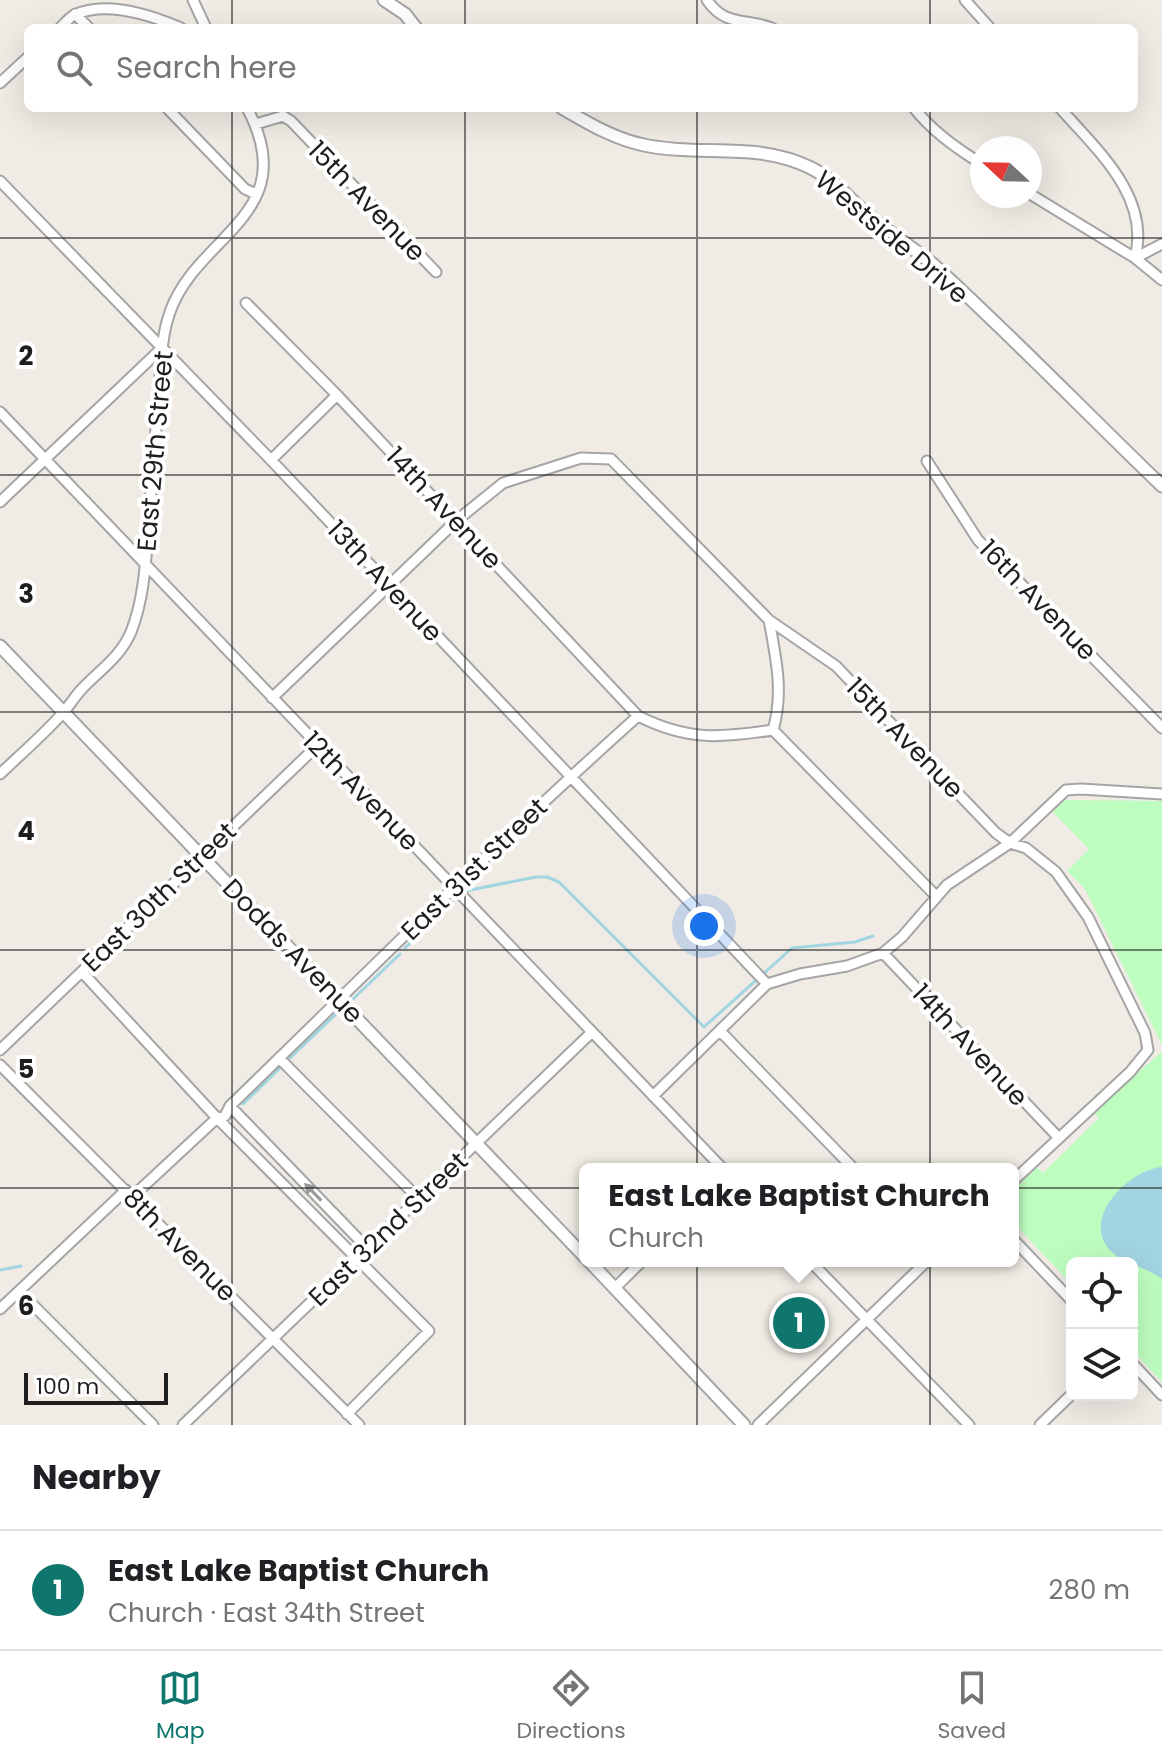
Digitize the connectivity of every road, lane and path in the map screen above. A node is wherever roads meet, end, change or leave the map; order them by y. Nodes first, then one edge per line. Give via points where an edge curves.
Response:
1 (193, 0) edge
2 (384, 0) edge
3 (401, 0) edge
4 (707, 0) edge
5 (965, 0) edge
6 (75, 14) junction
7 (405, 14) junction
8 (64, 24) edge
9 (85, 24) edge
10 (171, 24) edge
11 (204, 24) edge
12 (413, 24) edge
13 (762, 24) edge
14 (986, 24) edge
15 (24, 61) edge
16 (0, 83) edge
17 (171, 112) edge
18 (249, 112) edge
19 (569, 112) edge
20 (917, 112) edge
21 (1064, 112) edge
22 (256, 124) junction
23 (970, 155) edge
24 (0, 181) edge
25 (256, 194) junction
26 (1042, 201) edge
27 (1162, 244) edge
28 (1135, 258) junction
29 (436, 272) dead end
30 (1162, 280) edge
31 (246, 303) dead end
32 (162, 348) junction
33 (337, 395) junction
34 (0, 412) edge
35 (45, 459) junction
36 (271, 460) junction
37 (927, 461) dead end
38 (1162, 486) edge
39 (0, 502) edge
40 (456, 521) junction
41 (146, 562) junction
42 (389, 586) junction
43 (769, 620) junction
44 (0, 646) edge
45 (272, 698) junction
46 (63, 713) junction
47 (638, 716) junction
48 (1162, 728) edge
49 (773, 730) junction
50 (318, 745) junction
51 (0, 774) edge
52 (570, 777) junction
53 (1162, 794) edge
54 (1010, 843) junction
55 (202, 856) junction
56 (455, 888) junction
57 (937, 897) junction
58 (883, 953) junction
59 (82, 972) junction
60 (767, 984) junction
61 (339, 999) junction
62 (721, 1032) junction
63 (591, 1033) junction
64 (0, 1050) edge
65 (279, 1058) junction
66 (0, 1065) edge
67 (653, 1096) junction
68 (230, 1106) junction
69 (217, 1118) junction
70 (1058, 1137) junction
71 (478, 1143) junction
72 (717, 1163) edge
73 (848, 1163) edge
74 (1019, 1175) edge
75 (129, 1194) junction
76 (419, 1199) junction
77 (1019, 1245) edge
78 (367, 1248) junction
79 (579, 1251) edge
80 (357, 1258) junction
81 (595, 1267) edge
82 (636, 1267) edge
83 (816, 1267) edge
84 (921, 1267) edge
85 (615, 1288) junction
86 (19, 1291) junction
87 (1066, 1295) edge
88 (0, 1309) edge
89 (865, 1319) junction
90 (274, 1338) junction
91 (1138, 1369) edge
92 (1162, 1395) edge
93 (1066, 1400) edge
94 (347, 1414) junction
95 (153, 1425) edge
96 (183, 1425) edge
97 (359, 1425) edge
98 (744, 1425) edge
99 (758, 1425) edge
100 (969, 1425) edge
101 (1040, 1425) edge

1 - 11 street
2 - 7 street
3 - 7 street
4 - 13 street via 716,12 736,21
5 - 14 street
6 - 8 street
6 - 9 street
6 - 10 street via 95,8 139,11
7 - 12 street
15 - 16 street
17 - 25 street via 245,189
18 - 22 street, East 29th Street
19 - 38 street, Westside Drive via 643,145 773,155 811,168 933,265
20 - 23 street
21 - 28 street via 1116,171 1138,220
22 - 25 street, East 29th Street via 262,146
22 - 29 street, 15th Avenue via 283,116 291,121
24 - 32 street, 13th Avenue
25 - 32 street, East 29th Street via 246,215 186,282 170,311
26 - 28 street
27 - 28 street
28 - 30 street
31 - 33 street, 14th Avenue
32 - 35 street
32 - 36 street, 13th Avenue
32 - 41 street, East 29th Street
33 - 36 street
33 - 40 street, 14th Avenue
34 - 35 street, 12th Avenue
35 - 39 street
35 - 41 street, 12th Avenue
36 - 42 street, 13th Avenue
37 - 48 street, 16th Avenue via 978,540
40 - 42 street
40 - 43 street, 15th Avenue via 503,483 581,458 611,459
40 - 47 street, 14th Avenue
41 - 45 street, 12th Avenue
41 - 46 street, East 29th Street via 131,633
42 - 45 street
42 - 52 street, 13th Avenue
43 - 49 street via 778,665 779,708
43 - 54 street, 15th Avenue via 836,666
44 - 46 street, Dodds Avenue
45 - 50 street, 12th Avenue
46 - 51 street, East 29th Street
46 - 55 street, Dodds Avenue
47 - 49 street via 695,737
47 - 52 street, East 31st Street
49 - 57 street
50 - 55 street, East 30th Street
50 - 56 street, 12th Avenue
52 - 56 street, East 31st Street
52 - 60 street, 13th Avenue
53 - 54 street via 1066,790
54 - 57 street
54 - 70 street, 15th Avenue via 1026,848 1056,872 1088,917 1145,1033 1148,1050
55 - 59 street, East 30th Street
55 - 61 street, Dodds Avenue
56 - 61 street, East 31st Street
56 - 63 street, 12th Avenue
57 - 58 street
58 - 60 street
58 - 70 street, 14th Avenue
59 - 64 street, East 30th Street
59 - 69 street
60 - 62 street
61 - 65 street, East 31st Street
61 - 71 street, Dodds Avenue
62 - 67 street
62 - 73 street
63 - 67 street, 12th Avenue
63 - 71 street, East 32nd Street
65 - 68 street, East 31st Street
65 - 76 street
66 - 75 street, 8th Avenue
67 - 72 street, 12th Avenue
68 - 69 street, East 31st Street
78 -> 68 street
69 - 75 street, East 31st Street
69 - 80 street
70 - 74 street
71 - 76 street, East 32nd Street
71 - 79 street, Dodds Avenue
75 - 86 street, East 31st Street
75 - 90 street, 8th Avenue
76 - 78 street, East 32nd Street
77 - 87 street
78 - 80 street, East 32nd Street
80 - 90 street, East 32nd Street
80 - 94 street via 429,1331
81 - 85 street
82 - 85 street
83 - 89 street
84 - 89 street
85 - 98 street
86 - 88 street, East 31st Street
86 - 95 street
89 - 99 street
89 - 100 street
90 - 94 street, 8th Avenue
90 - 96 street, East 32nd Street
91 - 92 street
93 - 101 street
94 - 97 street, 8th Avenue

